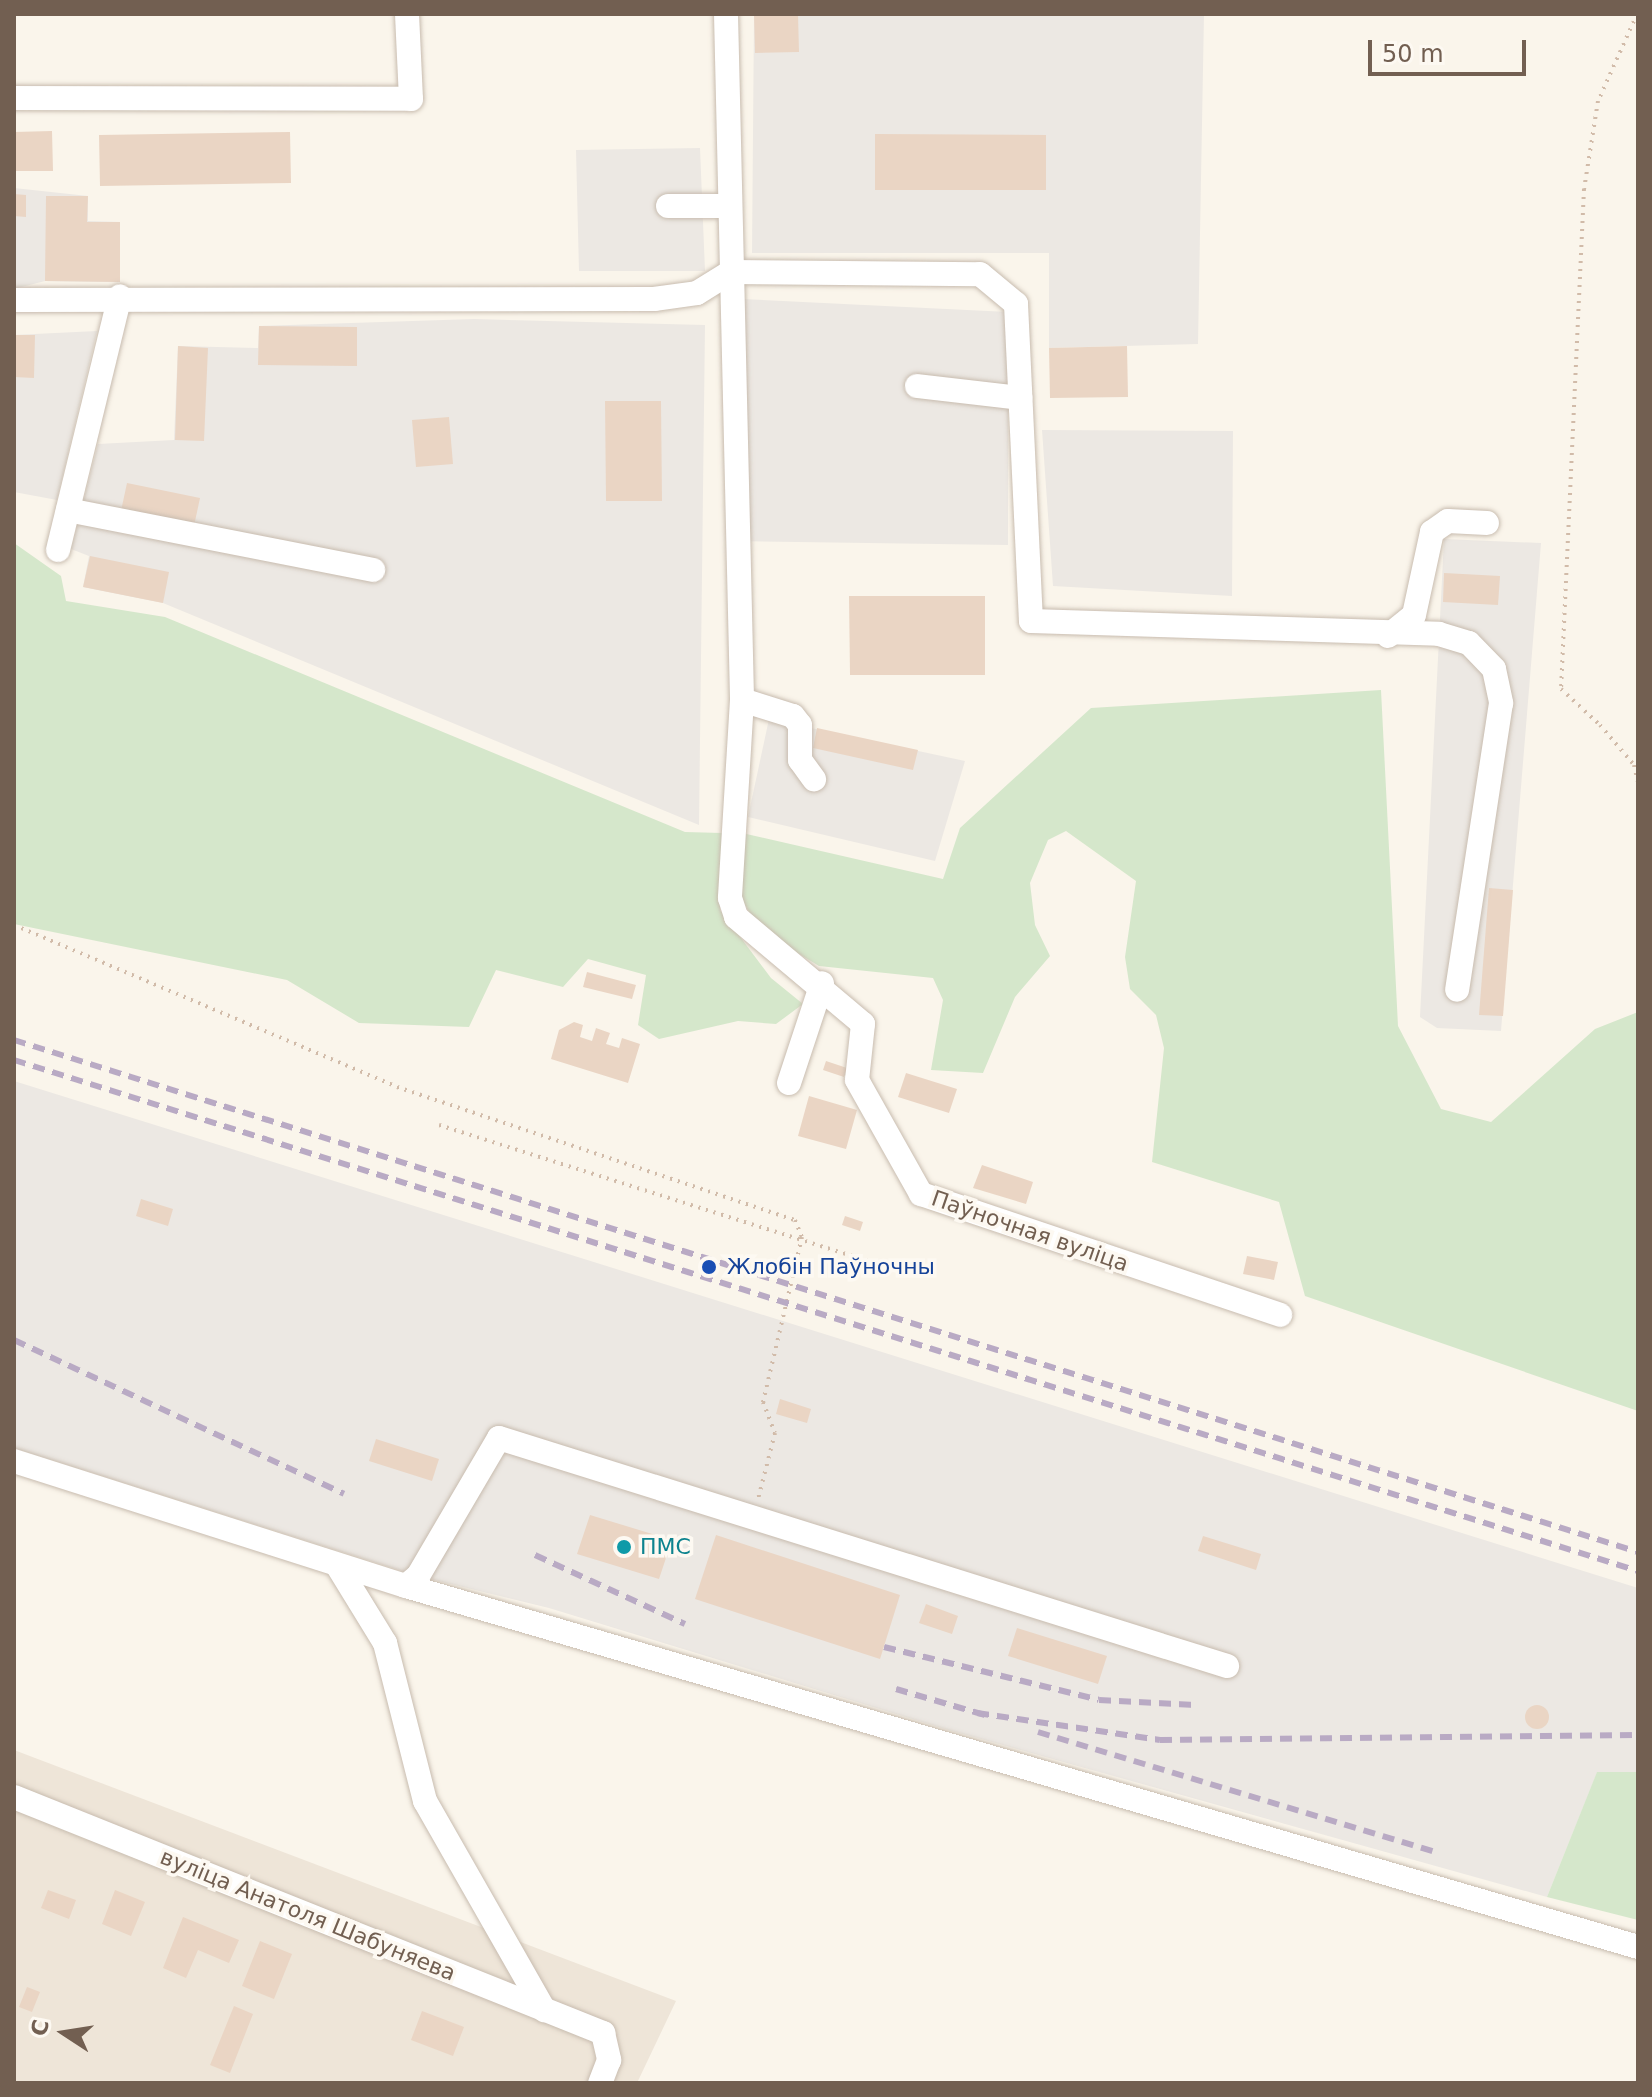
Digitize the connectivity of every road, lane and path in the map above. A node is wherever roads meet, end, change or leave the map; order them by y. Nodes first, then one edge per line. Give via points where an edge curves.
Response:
1 (407, 14) edge
2 (726, 14) edge
3 (1637, 14) edge
4 (14, 98) edge
5 (668, 206) dead end
6 (730, 206) junction
7 (731, 272) junction
8 (120, 296) junction
9 (14, 300) edge
10 (917, 386) dead end
11 (1020, 398) junction
12 (68, 510) junction
13 (1487, 523) dead end
14 (58, 550) dead end
15 (373, 570) dead end
16 (1388, 636) junction
17 (742, 700) junction
18 (814, 779) dead end
19 (1638, 782) edge
20 (14, 925) edge
21 (822, 983) junction
22 (1457, 990) dead end
23 (789, 1083) dead end
24 (439, 1125) dead end
25 (802, 1239) junction
26 (889, 1268) dead end
27 (1280, 1315) dead end
28 (14, 1461) edge
29 (753, 1518) junction
30 (337, 1565) junction
31 (406, 1586) junction
32 (1227, 1666) dead end
33 (14, 1797) edge
34 (1638, 1947) edge
35 (544, 2010) junction
36 (600, 2083) edge

1 - 4 street via 411,99
2 - 6 street
3 - 19 path via 1598,101 1584,189 1561,689 1634,765
5 - 6 street
6 - 7 street
7 - 8 street via 697,293 654,299
7 - 11 street via 980,274 1016,304
7 - 17 street
8 - 9 street
8 - 12 street
10 - 11 street
11 - 16 street via 1031,621
12 - 14 street
12 - 15 street
13 - 16 street via 1448,521 1432,532 1414,615
16 - 22 street via 1439,634 1469,643 1494,669 1501,703
17 - 18 street via 793,716 800,725 800,760
17 - 21 street via 730,898 736,917 753,934
20 - 25 path via 397,1087 795,1220
21 - 23 street
21 - 27 street, Паўночная вуліца via 863,1024 857,1080 921,1194
24 - 25 path
25 - 26 path
25 - 29 path via 763,1402 775,1433
28 - 30 street
29 - 31 street via 499,1438 418,1576
29 - 32 street
30 - 31 street
30 - 35 street via 385,1643 425,1801
31 - 34 street
33 - 35 street, вуліца Анатоля Шабуняева
35 - 36 street, вуліца Анатоля Шабуняева via 603,2033 609,2060

